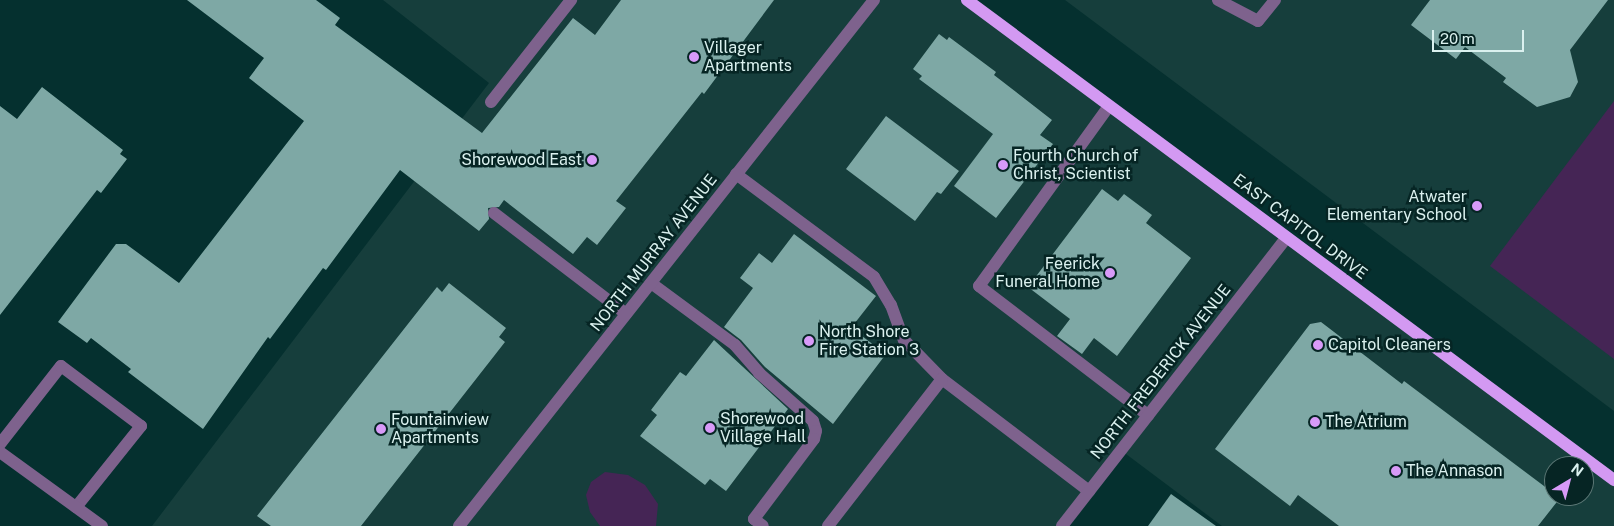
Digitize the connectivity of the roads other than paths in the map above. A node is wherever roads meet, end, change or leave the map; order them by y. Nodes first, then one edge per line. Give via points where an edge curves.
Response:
1 (571, 0) edge
2 (874, 0) edge
3 (967, 0) edge
4 (1218, 0) edge
5 (1275, 0) edge
6 (491, 102) dead end
7 (1109, 106) junction
8 (736, 174) junction
9 (494, 213) dead end
10 (1286, 238) junction
11 (651, 283) junction
12 (626, 314) junction
13 (942, 380) junction
14 (1148, 415) junction
15 (0, 444) edge
16 (0, 452) edge
17 (1614, 480) edge
18 (1090, 490) junction
19 (76, 507) junction
20 (102, 526) edge
21 (459, 526) edge
22 (763, 526) edge
23 (828, 526) edge
24 (1062, 526) edge

1 - 6 street
2 - 8 street, NORTH MURRAY AVENUE
3 - 7 main road, EAST CAPITOL DRIVE
4 - 5 street via 1258,21
7 - 10 main road, EAST CAPITOL DRIVE
7 - 14 street via 979,286
8 - 11 street, NORTH MURRAY AVENUE
8 - 13 street via 874,277 891,304 904,340
9 - 12 street
10 - 14 street, NORTH FREDERICK AVENUE
10 - 17 main road, EAST CAPITOL DRIVE
11 - 12 street, NORTH MURRAY AVENUE
11 - 22 street via 735,345 759,373 813,421 814,440 754,519
12 - 21 street, NORTH MURRAY AVENUE
13 - 18 street
13 - 23 street
14 - 18 street, NORTH FREDERICK AVENUE
15 - 19 street via 61,366 141,426
16 - 19 street
18 - 24 street, NORTH FREDERICK AVENUE
19 - 20 street

